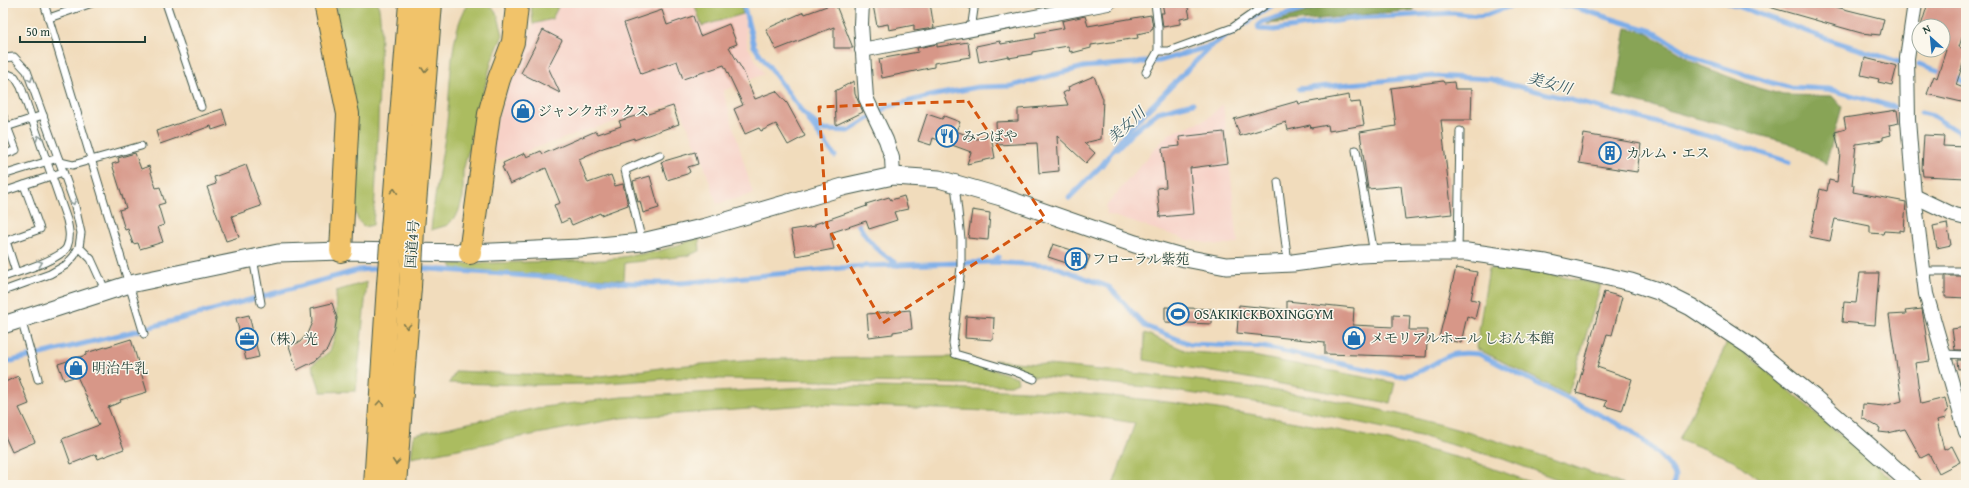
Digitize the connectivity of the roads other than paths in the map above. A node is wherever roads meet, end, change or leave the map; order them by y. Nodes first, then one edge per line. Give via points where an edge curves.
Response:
1 (44, 3) edge
2 (92, 3) edge
3 (166, 3) edge
4 (325, 3) edge
5 (396, 3) edge
6 (410, 3) edge
7 (432, 3) edge
8 (445, 3) edge
9 (503, 3) edge
10 (515, 3) edge
11 (862, 3) edge
12 (971, 3) edge
13 (1108, 3) edge
14 (1154, 3) edge
15 (1268, 3) edge
16 (1915, 3) edge
17 (49, 18) junction
18 (971, 30) junction
19 (428, 37) junction
20 (513, 42) junction
21 (862, 50) junction
22 (1156, 54) junction
23 (3, 58) edge
24 (3, 72) edge
25 (1146, 72) dead end
26 (200, 107) dead end
27 (42, 115) junction
28 (3, 116) edge
29 (32, 118) junction
30 (5, 127) edge
31 (399, 128) junction
32 (1460, 131) dead end
33 (141, 146) dead end
34 (1356, 150) dead end
35 (3, 155) edge
36 (660, 155) dead end
37 (92, 159) junction
38 (59, 160) junction
39 (47, 162) junction
40 (63, 172) junction
41 (51, 175) junction
42 (3, 176) edge
43 (893, 176) junction
44 (1278, 182) dead end
45 (955, 184) junction
46 (24, 185) junction
47 (3, 192) edge
48 (1914, 196) junction
49 (1966, 218) edge
50 (642, 242) junction
51 (79, 247) junction
52 (341, 251) junction
53 (1458, 252) junction
54 (470, 253) junction
55 (1374, 254) junction
56 (252, 258) junction
57 (1288, 263) junction
58 (1966, 270) edge
59 (1923, 271) junction
60 (16, 272) junction
61 (3, 277) edge
62 (130, 284) junction
63 (3, 291) edge
64 (106, 292) junction
65 (262, 304) dead end
66 (21, 319) junction
67 (3, 325) edge
68 (144, 334) dead end
69 (1944, 354) junction
70 (1966, 355) edge
71 (38, 379) dead end
72 (1034, 380) dead end
73 (1966, 432) edge
74 (388, 440) junction
75 (375, 485) edge
76 (394, 485) edge
77 (1913, 485) edge

1 - 17 lane
2 - 17 lane
3 - 26 lane
4 - 52 highway via 348,114
5 - 31 highway via 393,90
6 - 31 highway, 国道4号
7 - 19 highway, 国道4号
8 - 19 highway
9 - 20 highway
10 - 20 highway via 517,6
11 - 21 street
12 - 18 lane via 974,9
13 - 18 street
14 - 22 lane via 1158,27
15 - 22 lane via 1232,28
16 - 48 street via 1907,58 1908,120
17 - 37 lane
18 - 21 street
19 -> 74 highway, 国道4号, bridge via 410,287
20 - 54 highway via 489,114
21 - 43 street via 866,98 892,158
22 - 25 lane
23 -> 27 lane via 14,57 27,71
24 - 29 lane via 15,77
27 - 29 lane
27 - 38 lane
28 - 30 lane
29 - 30 lane
39 -> 29 lane
30 - 35 lane via 16,150
74 -> 31 highway, 国道4号, bridge via 388,285
32 - 53 lane
33 - 37 lane
34 - 55 lane
36 - 50 lane via 625,170
37 - 38 lane via 73,165
37 - 62 lane
38 - 39 lane
38 - 40 lane
39 - 41 lane
39 - 42 lane
40 - 41 lane
40 -> 51 lane via 82,233
41 - 46 lane
60 -> 41 lane via 52,259 66,249 70,236 68,220
43 - 45 street via 939,179
43 - 50 street via 843,187 706,227
44 - 57 lane
45 - 57 street via 1185,258 1226,266
45 - 72 lane via 961,239 961,266 953,343 955,354
46 - 47 lane
46 - 60 lane via 40,229 6,241
48 - 49 street
48 - 59 street
50 - 54 street
51 - 63 lane via 66,265 50,274
51 - 64 lane via 91,259
52 - 54 street
52 - 56 street via 278,253
53 - 55 street
53 - 77 street via 1546,263 1631,282 1661,292 1691,307 1750,346 1813,397
55 - 57 street
56 - 62 street
56 - 65 lane
58 - 59 lane
59 - 69 street via 1926,294
60 - 61 lane
62 - 64 street
62 - 68 lane
64 - 66 street
66 - 67 street
66 - 71 lane
69 - 70 lane
69 - 73 street
74 - 75 highway, 国道4号
74 -> 76 highway, 国道4号

